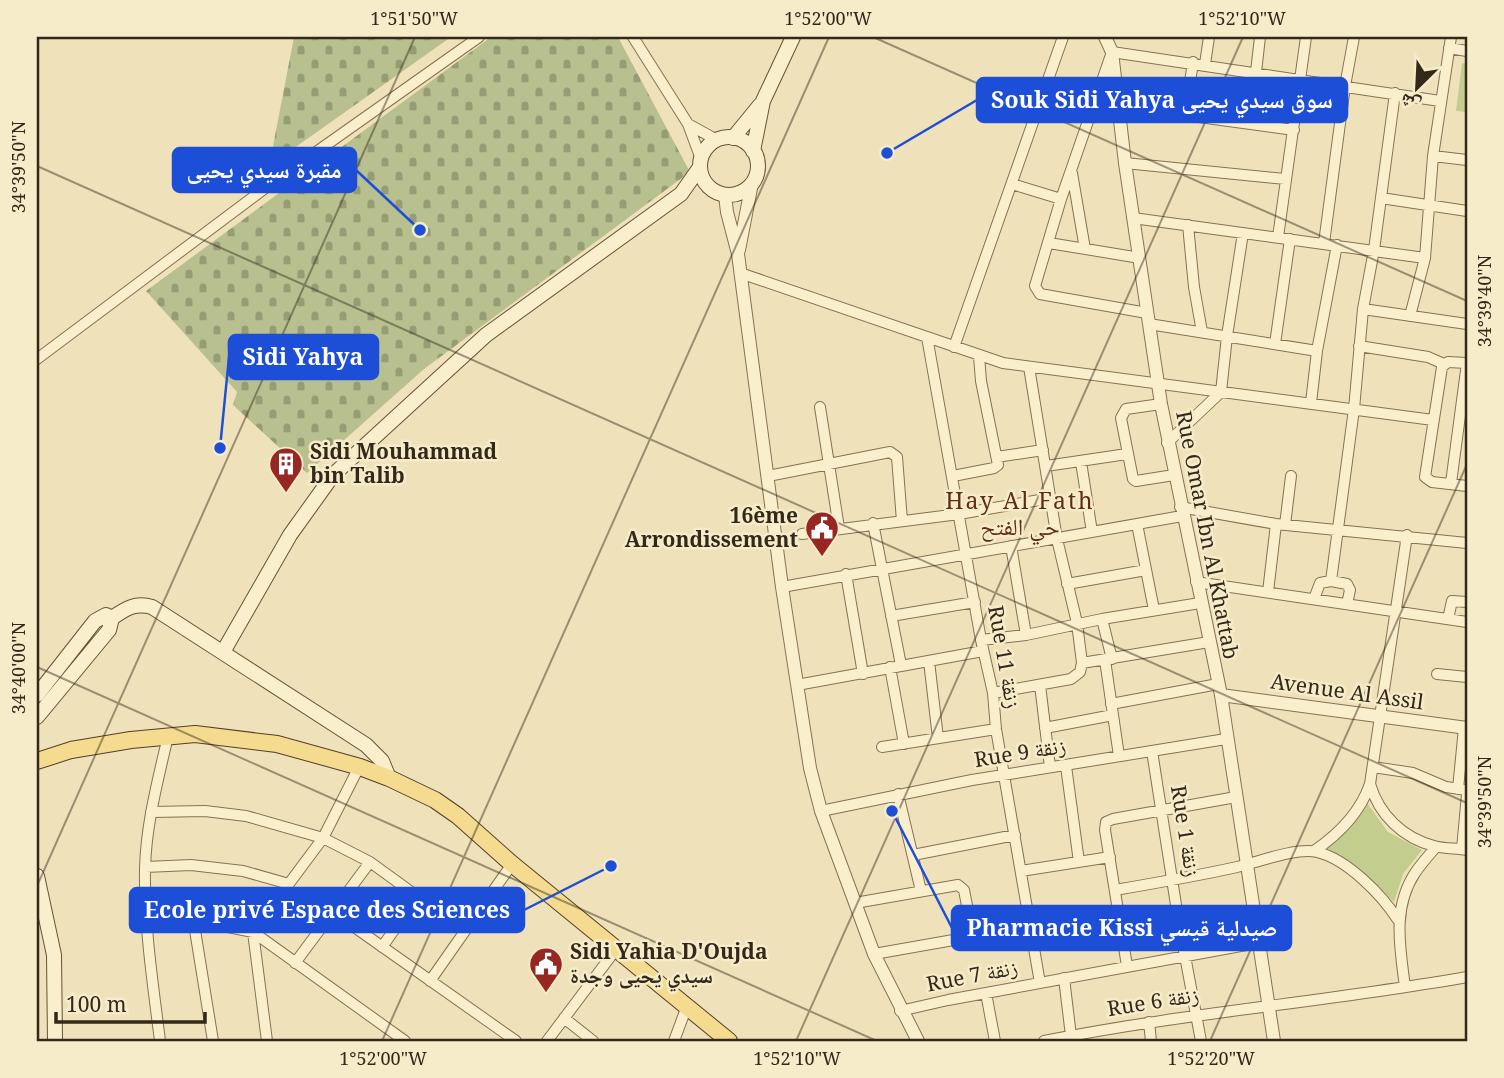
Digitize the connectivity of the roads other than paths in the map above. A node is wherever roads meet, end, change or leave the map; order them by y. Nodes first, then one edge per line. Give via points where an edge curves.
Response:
1 (480, 37) edge
2 (633, 37) edge
3 (793, 37) edge
4 (1063, 37) edge
5 (1105, 37) edge
6 (1209, 37) edge
7 (1260, 37) edge
8 (1306, 37) edge
9 (1354, 37) edge
10 (1450, 42) edge
11 (1467, 51) edge
12 (1112, 52) junction
13 (1199, 63) junction
14 (1256, 72) junction
15 (1301, 79) junction
16 (1345, 86) junction
17 (1395, 93) junction
18 (1440, 100) junction
19 (763, 101) junction
20 (1118, 106) junction
21 (1185, 116) junction
22 (688, 124) junction
23 (1294, 131) junction
24 (733, 138) junction
25 (717, 140) junction
26 (753, 151) junction
27 (1433, 156) junction
28 (1467, 160) edge
29 (700, 163) junction
30 (1125, 163) junction
31 (1071, 170) junction
32 (1285, 179) junction
33 (752, 183) junction
34 (1012, 184) junction
35 (720, 193) junction
36 (681, 194) junction
37 (1381, 198) junction
38 (1062, 199) junction
39 (1429, 205) junction
40 (1467, 211) edge
41 (1133, 218) junction
42 (1188, 225) junction
43 (1244, 233) junction
44 (1278, 237) junction
45 (1290, 239) junction
46 (1049, 243) junction
47 (1324, 243) junction
48 (1337, 245) junction
49 (1086, 249) junction
50 (1374, 250) junction
51 (738, 254) junction
52 (1140, 258) junction
53 (1425, 258) junction
54 (740, 273) junction
55 (1363, 309) junction
56 (1410, 316) junction
57 (1148, 318) junction
58 (1467, 324) edge
59 (1202, 332) junction
60 (1227, 336) junction
61 (927, 337) junction
62 (1275, 344) junction
63 (1360, 346) junction
64 (954, 347) junction
65 (1317, 351) junction
66 (979, 356) junction
67 (37, 359) edge
68 (1467, 363) edge
69 (1444, 364) junction
70 (1028, 367) junction
71 (1158, 384) junction
72 (1221, 392) junction
73 (1311, 403) junction
74 (1161, 404) junction
75 (820, 407) dead end
76 (1354, 409) junction
77 (1433, 420) junction
78 (1167, 443) junction
79 (1043, 450) junction
80 (1127, 454) junction
81 (998, 457) junction
82 (1081, 461) junction
83 (829, 464) junction
84 (1046, 466) junction
85 (1174, 475) junction
86 (1291, 475) dead end
87 (768, 476) junction
88 (953, 476) junction
89 (1451, 483) junction
90 (1467, 486) edge
91 (1051, 498) junction
92 (1181, 512) junction
93 (959, 514) junction
94 (902, 521) junction
95 (873, 523) junction
96 (1137, 524) junction
97 (1281, 524) junction
98 (839, 528) junction
99 (1339, 529) junction
100 (1092, 532) junction
101 (802, 534) dead end
102 (1407, 535) junction
103 (1057, 538) junction
104 (1467, 543) edge
105 (1011, 547) junction
106 (967, 554) junction
107 (881, 568) junction
108 (1146, 570) junction
109 (846, 574) junction
110 (1331, 581) junction
111 (1196, 582) junction
112 (1067, 584) junction
113 (782, 587) junction
114 (1268, 592) junction
115 (1314, 599) junction
116 (975, 602) junction
117 (1467, 602) edge
118 (1200, 603) junction
119 (1347, 604) junction
120 (1154, 610) junction
121 (1396, 611) junction
122 (891, 616) junction
123 (112, 618) junction
124 (1102, 619) junction
125 (1448, 619) junction
126 (1467, 622) edge
127 (1077, 623) junction
128 (1026, 635) junction
129 (1209, 642) junction
130 (982, 646) junction
131 (223, 652) junction
132 (1109, 660) junction
133 (929, 661) junction
134 (1082, 663) junction
135 (896, 666) junction
136 (863, 674) junction
137 (1437, 674) dead end
138 (1467, 677) edge
139 (797, 685) junction
140 (1040, 685) junction
141 (1219, 690) junction
142 (993, 693) junction
143 (37, 695) edge
144 (1112, 709) junction
145 (38, 714) edge
146 (1380, 716) junction
147 (1045, 728) junction
148 (1465, 728) edge
149 (996, 729) junction
150 (168, 736) junction
151 (938, 738) junction
152 (1226, 739) junction
153 (904, 744) junction
154 (881, 747) dead end
155 (37, 750) edge
156 (71, 750) junction
157 (1152, 751) junction
158 (1119, 756) junction
159 (37, 761) edge
160 (1066, 766) junction
161 (359, 767) junction
162 (1050, 767) junction
163 (1373, 767) junction
164 (1005, 774) junction
165 (388, 778) junction
166 (1370, 784) junction
167 (1464, 791) edge
168 (898, 794) junction
169 (1236, 797) junction
170 (1162, 809) junction
171 (821, 811) junction
172 (151, 812) junction
173 (1016, 835) junction
174 (323, 838) junction
175 (1436, 847) junction
176 (1465, 849) edge
177 (1314, 851) junction
178 (913, 855) junction
179 (1110, 857) junction
180 (370, 862) junction
181 (1079, 862) junction
182 (512, 864) junction
183 (1246, 865) junction
184 (145, 867) junction
185 (1021, 871) junction
186 (37, 876) edge
187 (1173, 880) junction
188 (289, 884) junction
189 (1115, 890) junction
190 (920, 891) junction
191 (418, 896) junction
192 (855, 903) junction
193 (1118, 911) junction
194 (333, 912) junction
195 (1398, 920) junction
196 (194, 924) junction
197 (146, 925) junction
198 (1031, 927) junction
199 (466, 931) junction
200 (253, 932) junction
201 (973, 937) junction
202 (1258, 943) junction
203 (382, 947) junction
204 (617, 948) junction
205 (874, 954) junction
206 (1185, 956) junction
207 (295, 963) junction
208 (1127, 966) junction
209 (1467, 977) edge
210 (1064, 978) junction
211 (430, 981) junction
212 (1040, 983) junction
213 (1405, 987) junction
214 (986, 993) junction
215 (687, 1006) junction
216 (1269, 1007) junction
217 (901, 1011) junction
218 (1197, 1014) junction
219 (565, 1018) junction
220 (1149, 1023) junction
221 (1071, 1036) junction
222 (55, 1041) edge
223 (160, 1041) edge
224 (213, 1041) edge
225 (267, 1041) edge
226 (405, 1041) edge
227 (516, 1041) edge
228 (547, 1041) edge
229 (593, 1041) edge
230 (674, 1041) edge
231 (729, 1041) edge
232 (918, 1041) edge
233 (995, 1041) edge
234 (1044, 1041) edge
235 (1152, 1041) edge
236 (1201, 1041) edge
237 (1274, 1041) edge

1 - 67 street via 259,193
2 - 22 street
3 - 19 main road
4 - 34 street
5 - 12 street, Rue Omar Ibn Al Khattab
6 - 13 street
7 - 14 street
8 - 15 street
9 - 16 street
10 - 11 street
10 - 18 street
12 - 13 street
12 - 20 street, Rue Omar Ibn Al Khattab
12 - 31 street
13 - 14 street
13 - 21 street
14 - 15 street
15 - 16 street
15 - 23 street
16 - 17 street
16 - 47 street
17 - 18 street
17 - 37 street
18 - 27 street
19 - 24 main road
19 - 26 main road
20 - 21 street
20 - 30 street, Rue Omar Ibn Al Khattab
21 - 23 street
22 - 25 street
22 - 29 street
23 - 32 street
24 - 25 main road
24 - 26 main road
25 - 29 main road
26 - 33 main road via 757,169
27 - 28 street
27 - 39 street
29 - 35 main road via 704,181
29 - 36 main road
30 - 32 street
30 - 41 street, Rue Omar Ibn Al Khattab
31 - 38 street
31 - 49 street
32 - 44 street
33 - 35 main road via 742,192
33 - 51 street
34 - 38 street
34 - 64 street
35 - 36 main road
35 - 51 street
36 - 131 main road via 486,335 333,475 290,535
37 - 39 street
37 - 50 street
38 - 46 street
39 - 40 street
39 - 53 street
41 - 42 street
41 - 52 street, Rue Omar Ibn Al Khattab
42 - 43 street
42 - 59 street
43 - 44 street
43 - 60 street
44 - 45 street
45 - 47 street
45 - 62 street
46 - 49 street
46 - 57 street via 1035,286 1037,293
47 - 48 street
48 - 50 street
48 - 65 street
49 - 52 street
50 - 53 street
50 - 55 street
51 - 54 street
52 - 57 street, Rue Omar Ibn Al Khattab
53 - 56 street
54 - 61 street
54 - 87 street
55 - 56 street
55 - 63 street
56 - 58 street
57 - 59 street
57 - 71 street, Rue Omar Ibn Al Khattab
59 - 60 street
60 - 62 street
60 - 72 street
61 - 64 street
61 - 88 street, Rue 11 زنقة
62 - 65 street
63 - 69 street
63 - 76 street
64 - 66 street
65 - 73 street
66 - 70 street
66 - 81 street
68 - 69 street
68 - 89 street
69 - 77 street
70 - 71 street
70 - 79 street
71 - 72 street
71 - 74 street, Rue Omar Ibn Al Khattab
72 - 73 street
72 - 78 street
73 - 76 street
74 - 78 street, Rue Omar Ibn Al Khattab
74 - 80 street via 1123,412
75 - 83 street
76 - 77 street
76 - 99 street
77 - 89 street via 1425,477
78 - 85 street, Rue Omar Ibn Al Khattab
79 - 81 street
79 - 84 street
80 - 82 street
80 - 85 street via 1136,481
81 - 88 street via 994,468
82 - 84 street
82 - 100 street
83 - 87 street
83 - 94 street via 894,453
83 - 98 street
84 - 91 street
85 - 92 street, Rue Omar Ibn Al Khattab
86 - 97 street
87 - 113 street
88 - 93 street, Rue 11 زنقة
89 - 90 street
91 - 93 street
91 - 103 street
92 - 96 street
92 - 97 street
92 - 111 street, Rue Omar Ibn Al Khattab
93 - 94 street
93 - 106 street, Rue 11 زنقة
94 - 95 street
95 - 98 street
95 - 107 street
96 - 100 street
96 - 108 street
97 - 99 street
97 - 114 street
98 - 101 street
99 - 102 street
99 - 110 street
100 - 103 street
102 - 104 street
102 - 121 street
103 - 105 street
103 - 112 street
105 - 106 street
105 - 128 street
106 - 107 street
106 - 116 street, Rue 11 زنقة
107 - 109 street
107 - 122 street
108 - 112 street
108 - 120 street
109 - 113 street
109 - 136 street
110 - 115 street via 1320,583
110 - 119 street via 1348,584
111 - 114 street
111 - 118 street, Rue Omar Ibn Al Khattab
112 - 127 street
113 - 139 street
114 - 115 street
115 - 119 street
116 - 122 street
116 - 130 street, Rue 11 زنقة
117 - 125 street via 1452,601
118 - 120 street
118 - 129 street, Rue Omar Ibn Al Khattab
119 - 121 street
120 - 124 street
121 - 125 street
121 - 146 street
122 - 135 street
123 - 131 main road via 125,608 152,607
123 - 143 main road via 106,615 92,624
123 - 145 main road via 109,630
124 - 127 street
124 - 132 street
125 - 126 street
127 - 128 street
127 - 134 street
128 - 130 street
129 - 132 street
129 - 141 street, Rue Omar Ibn Al Khattab
130 - 133 street
130 - 142 street, Rue 11 زنقة
131 - 165 main road via 366,745 382,761
132 - 134 street
132 - 144 street
133 - 135 street
133 - 151 street
134 - 140 street via 1076,677
135 - 136 street
135 - 153 street
136 - 139 street
137 - 138 street
139 - 171 street
140 - 142 street
140 - 147 street
141 - 144 street
141 - 146 street, Avenue Al Assil
141 - 152 street, Rue Omar Ibn Al Khattab
142 - 149 street, Rue 11 زنقة
144 - 147 street
144 - 158 street
146 - 148 street, Avenue Al Assil
146 - 163 street
147 - 162 street
148 - 167 street
149 - 151 street
149 - 164 street, Rue 11 زنقة
150 - 156 main road
150 - 161 main road via 195,734 277,744
150 - 172 street
151 - 153 street
152 - 157 street, Rue 9 زنقة
152 - 169 street, Rue Omar Ibn Al Khattab
153 - 154 street
155 - 156 main road
156 - 159 main road
157 - 158 street, Rue 9 زنقة
157 - 170 street, Rue 1 زنقة
158 - 160 street, Rue 9 زنقة
160 - 162 street, Rue 9 زنقة
160 - 181 street
161 - 165 main road
161 - 174 street
162 - 164 street, Rue 9 زنقة
163 - 166 street
163 - 167 street via 1413,773
164 - 168 street, Rue 9 زنقة
164 - 173 street, Rue 11 زنقة
165 - 182 main road via 435,800
166 - 175 street via 1379,808 1394,825
166 - 177 street via 1354,815
167 - 176 street
168 - 171 street, Rue 9 زنقة
168 - 178 street
169 - 170 street
169 - 183 street, Rue Omar Ibn Al Khattab
170 - 179 street via 1106,822
170 - 187 street, Rue 1 زنقة
171 - 192 street
172 - 174 street via 246,816
172 - 184 street
173 - 178 street
173 - 185 street, Rue 11 زنقة
174 - 180 street
174 - 188 street
175 - 176 street
175 - 195 street via 1412,878
177 - 183 street
177 - 195 street via 1358,876
178 - 190 street
179 - 181 street
179 - 189 street
180 - 191 street
180 - 194 street
181 - 185 street
182 - 199 street
182 - 204 main road
183 - 187 street
183 - 202 street, Rue Omar Ibn Al Khattab
184 - 188 street via 191,865 243,871
184 - 197 street
185 - 198 street, Rue 11 زنقة
186 - 222 main road via 54,955
187 - 189 street
187 - 206 street, Rue 1 زنقة
188 - 200 street
189 - 193 street
190 - 192 street
190 - 201 street via 961,886
191 - 199 street
191 - 203 street
192 - 205 street
193 - 198 street
193 - 208 street
194 - 203 street
194 - 207 street
195 - 213 street
196 - 197 street
196 - 200 street
196 - 224 street
197 - 223 street
198 - 201 street
198 - 212 street, Rue 11 زنقة
199 - 211 street
200 - 207 street
200 - 225 street
201 - 205 street
202 - 206 street, Rue 7 زنقة
202 - 216 street, Rue Omar Ibn Al Khattab
203 - 211 street
204 - 215 main road
204 - 219 street
205 - 217 street
206 - 208 street, Rue 7 زنقة
206 - 218 street, Rue 1 زنقة
207 - 226 street
208 - 210 street, Rue 7 زنقة
209 - 213 street, Rue 6 زنقة
210 - 212 street, Rue 7 زنقة
210 - 221 street
211 - 227 street
212 - 214 street, Rue 7 زنقة
213 - 216 street, Rue 6 زنقة
214 - 217 street, Rue 7 زنقة
214 - 233 street
215 - 230 street
215 - 231 main road
216 - 218 street, Rue 6 زنقة
216 - 237 street, Rue Omar Ibn Al Khattab
217 - 232 street
218 - 220 street, Rue 6 زنقة
218 - 236 street, Rue 1 زنقة
219 - 228 street
219 - 229 street
220 - 221 street, Rue 6 زنقة
220 - 235 street
221 - 234 street, Rue 6 زنقة

